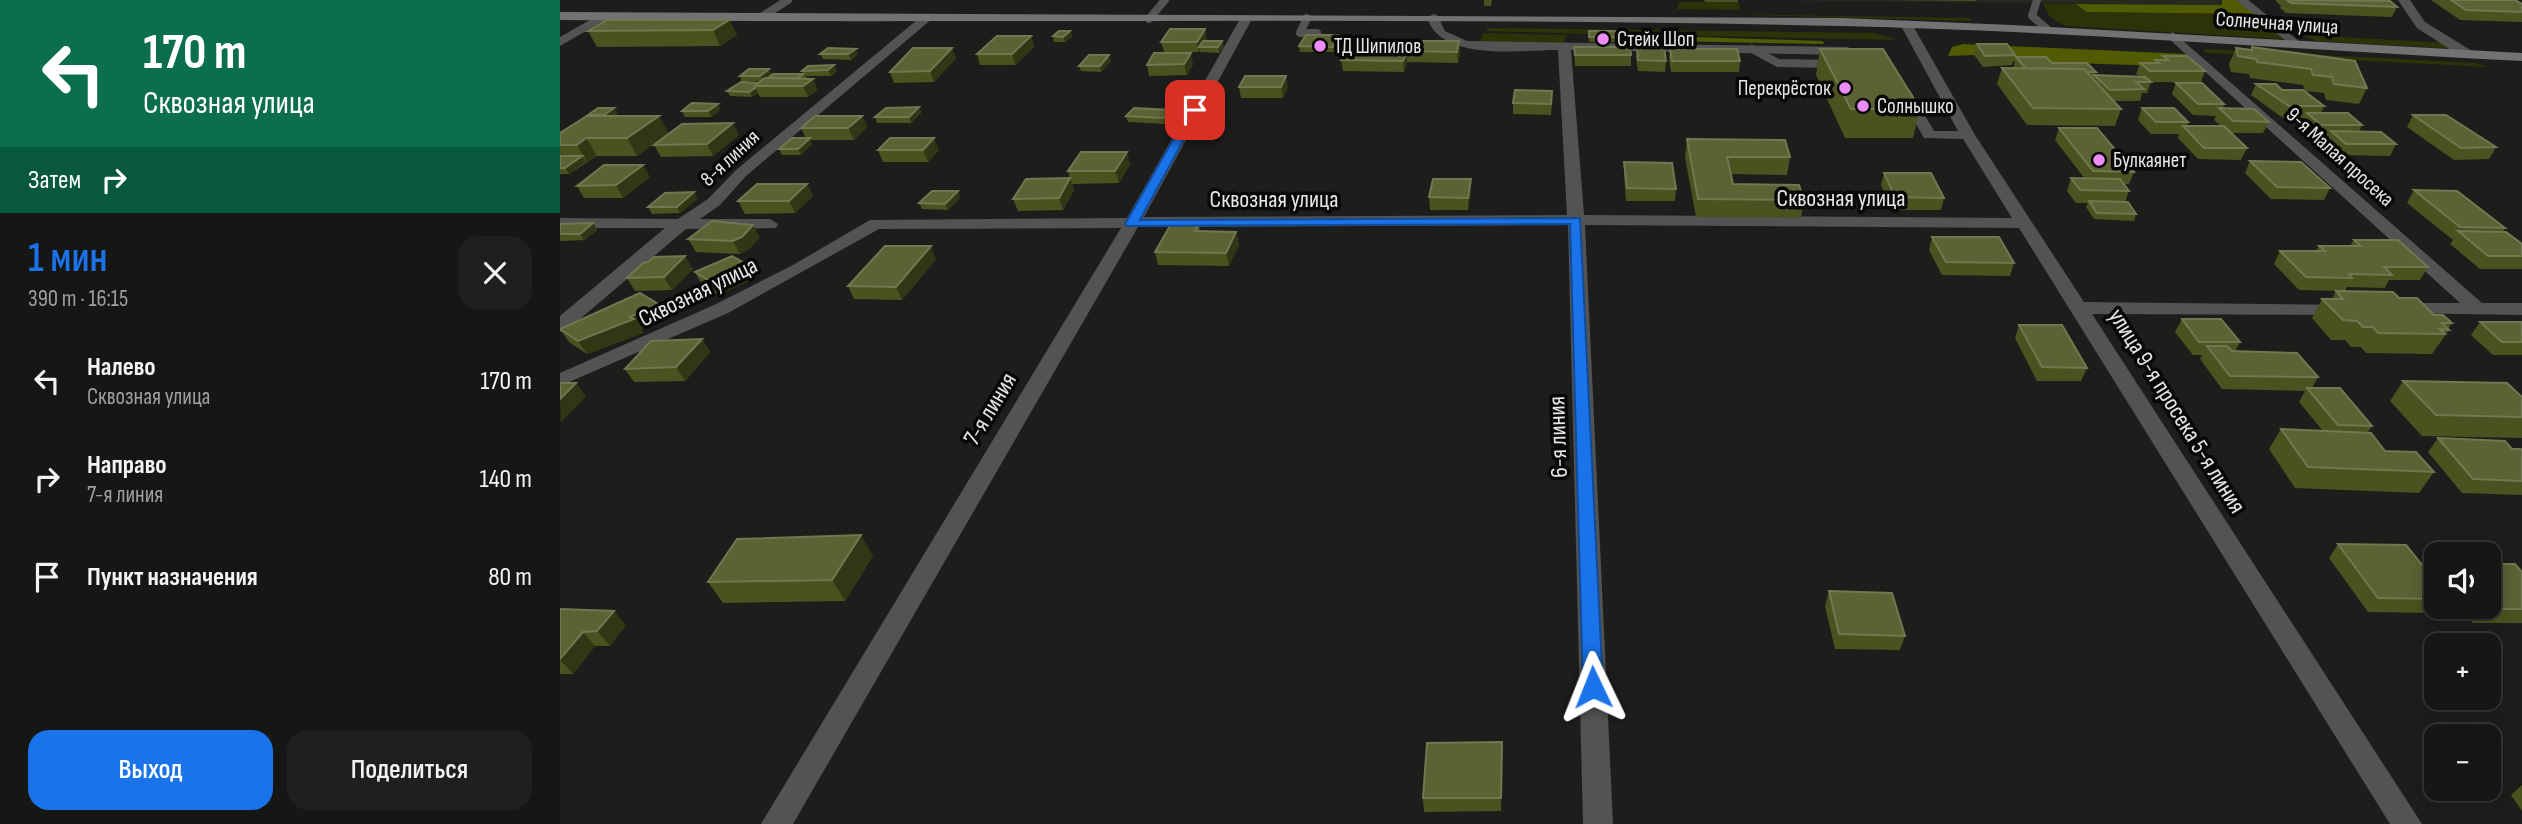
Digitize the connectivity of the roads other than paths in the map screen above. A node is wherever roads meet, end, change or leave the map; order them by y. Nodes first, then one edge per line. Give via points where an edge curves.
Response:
1 (788, 0) edge
2 (1165, 0) edge
3 (2036, 0) edge
4 (2242, 0) edge
5 (2404, 0) edge
6 (1434, 13) junction
7 (560, 16) edge
8 (606, 16) junction
9 (761, 17) junction
10 (927, 18) junction
11 (1307, 18) junction
12 (1149, 19) junction
13 (1246, 19) junction
14 (1906, 24) junction
15 (2047, 29) junction
16 (1317, 33) edge
17 (2173, 36) junction
18 (560, 43) edge
19 (2295, 43) junction
20 (1564, 47) junction
21 (1752, 49) junction
22 (1868, 51) edge
23 (2467, 54) junction
24 (2521, 58) edge
25 (1847, 64) edge
26 (1919, 83) junction
27 (1968, 135) junction
28 (1576, 220) junction
29 (560, 223) edge
30 (2024, 223) junction
31 (681, 224) junction
32 (770, 224) dead end
33 (1132, 224) junction
34 (2080, 307) junction
35 (2522, 309) edge
36 (2479, 310) junction
37 (560, 326) edge
38 (560, 380) edge
39 (776, 824) edge
40 (1598, 824) edge
41 (2407, 824) edge

1 - 9 lane
2 - 12 lane
3 - 15 lane via 2032,16
4 - 19 lane
5 - 23 street via 2421,25
6 - 11 main road, Солнечная улица
6 - 14 main road, Солнечная улица
6 - 20 street via 1436,30 1466,45
7 - 8 main road, Солнечная улица
8 - 9 main road, Солнечная улица
8 - 18 street
9 - 10 main road, Солнечная улица
10 - 12 main road, Солнечная улица
10 - 31 street, 8-я линия via 741,173 714,202
11 - 13 main road, Солнечная улица
11 - 16 lane via 1300,33
12 - 13 main road, Солнечная улица
13 - 33 street, 7-я линия
14 - 15 main road, Солнечная улица
14 - 26 street, улица 9-я просека 5-я линия
15 - 17 main road, Солнечная улица
17 - 19 main road, Солнечная улица
17 - 36 street, 9-я Малая просека
19 - 23 main road, Солнечная улица
20 - 21 street
20 - 28 street, 6-я линия
21 - 22 street
21 - 25 lane via 1779,63
23 - 24 main road, Солнечная улица
26 - 27 street, улица 9-я просека 5-я линия
26 - 27 street via 1929,135
27 - 30 street, улица 9-я просека 5-я линия
28 - 30 street, Сквозная улица
28 - 33 street, Сквозная улица
28 - 40 street, 6-я линия
29 - 31 street, Сквозная улица
30 - 34 street, улица 9-я просека 5-я линия
31 - 32 street, Сквозная улица
31 - 37 street, 8-я линия
33 - 38 street, Сквозная улица via 876,224 811,264 658,340
33 - 39 street, 7-я линия
34 - 36 street
34 - 41 street, улица 9-я просека 5-я линия
35 - 36 street

